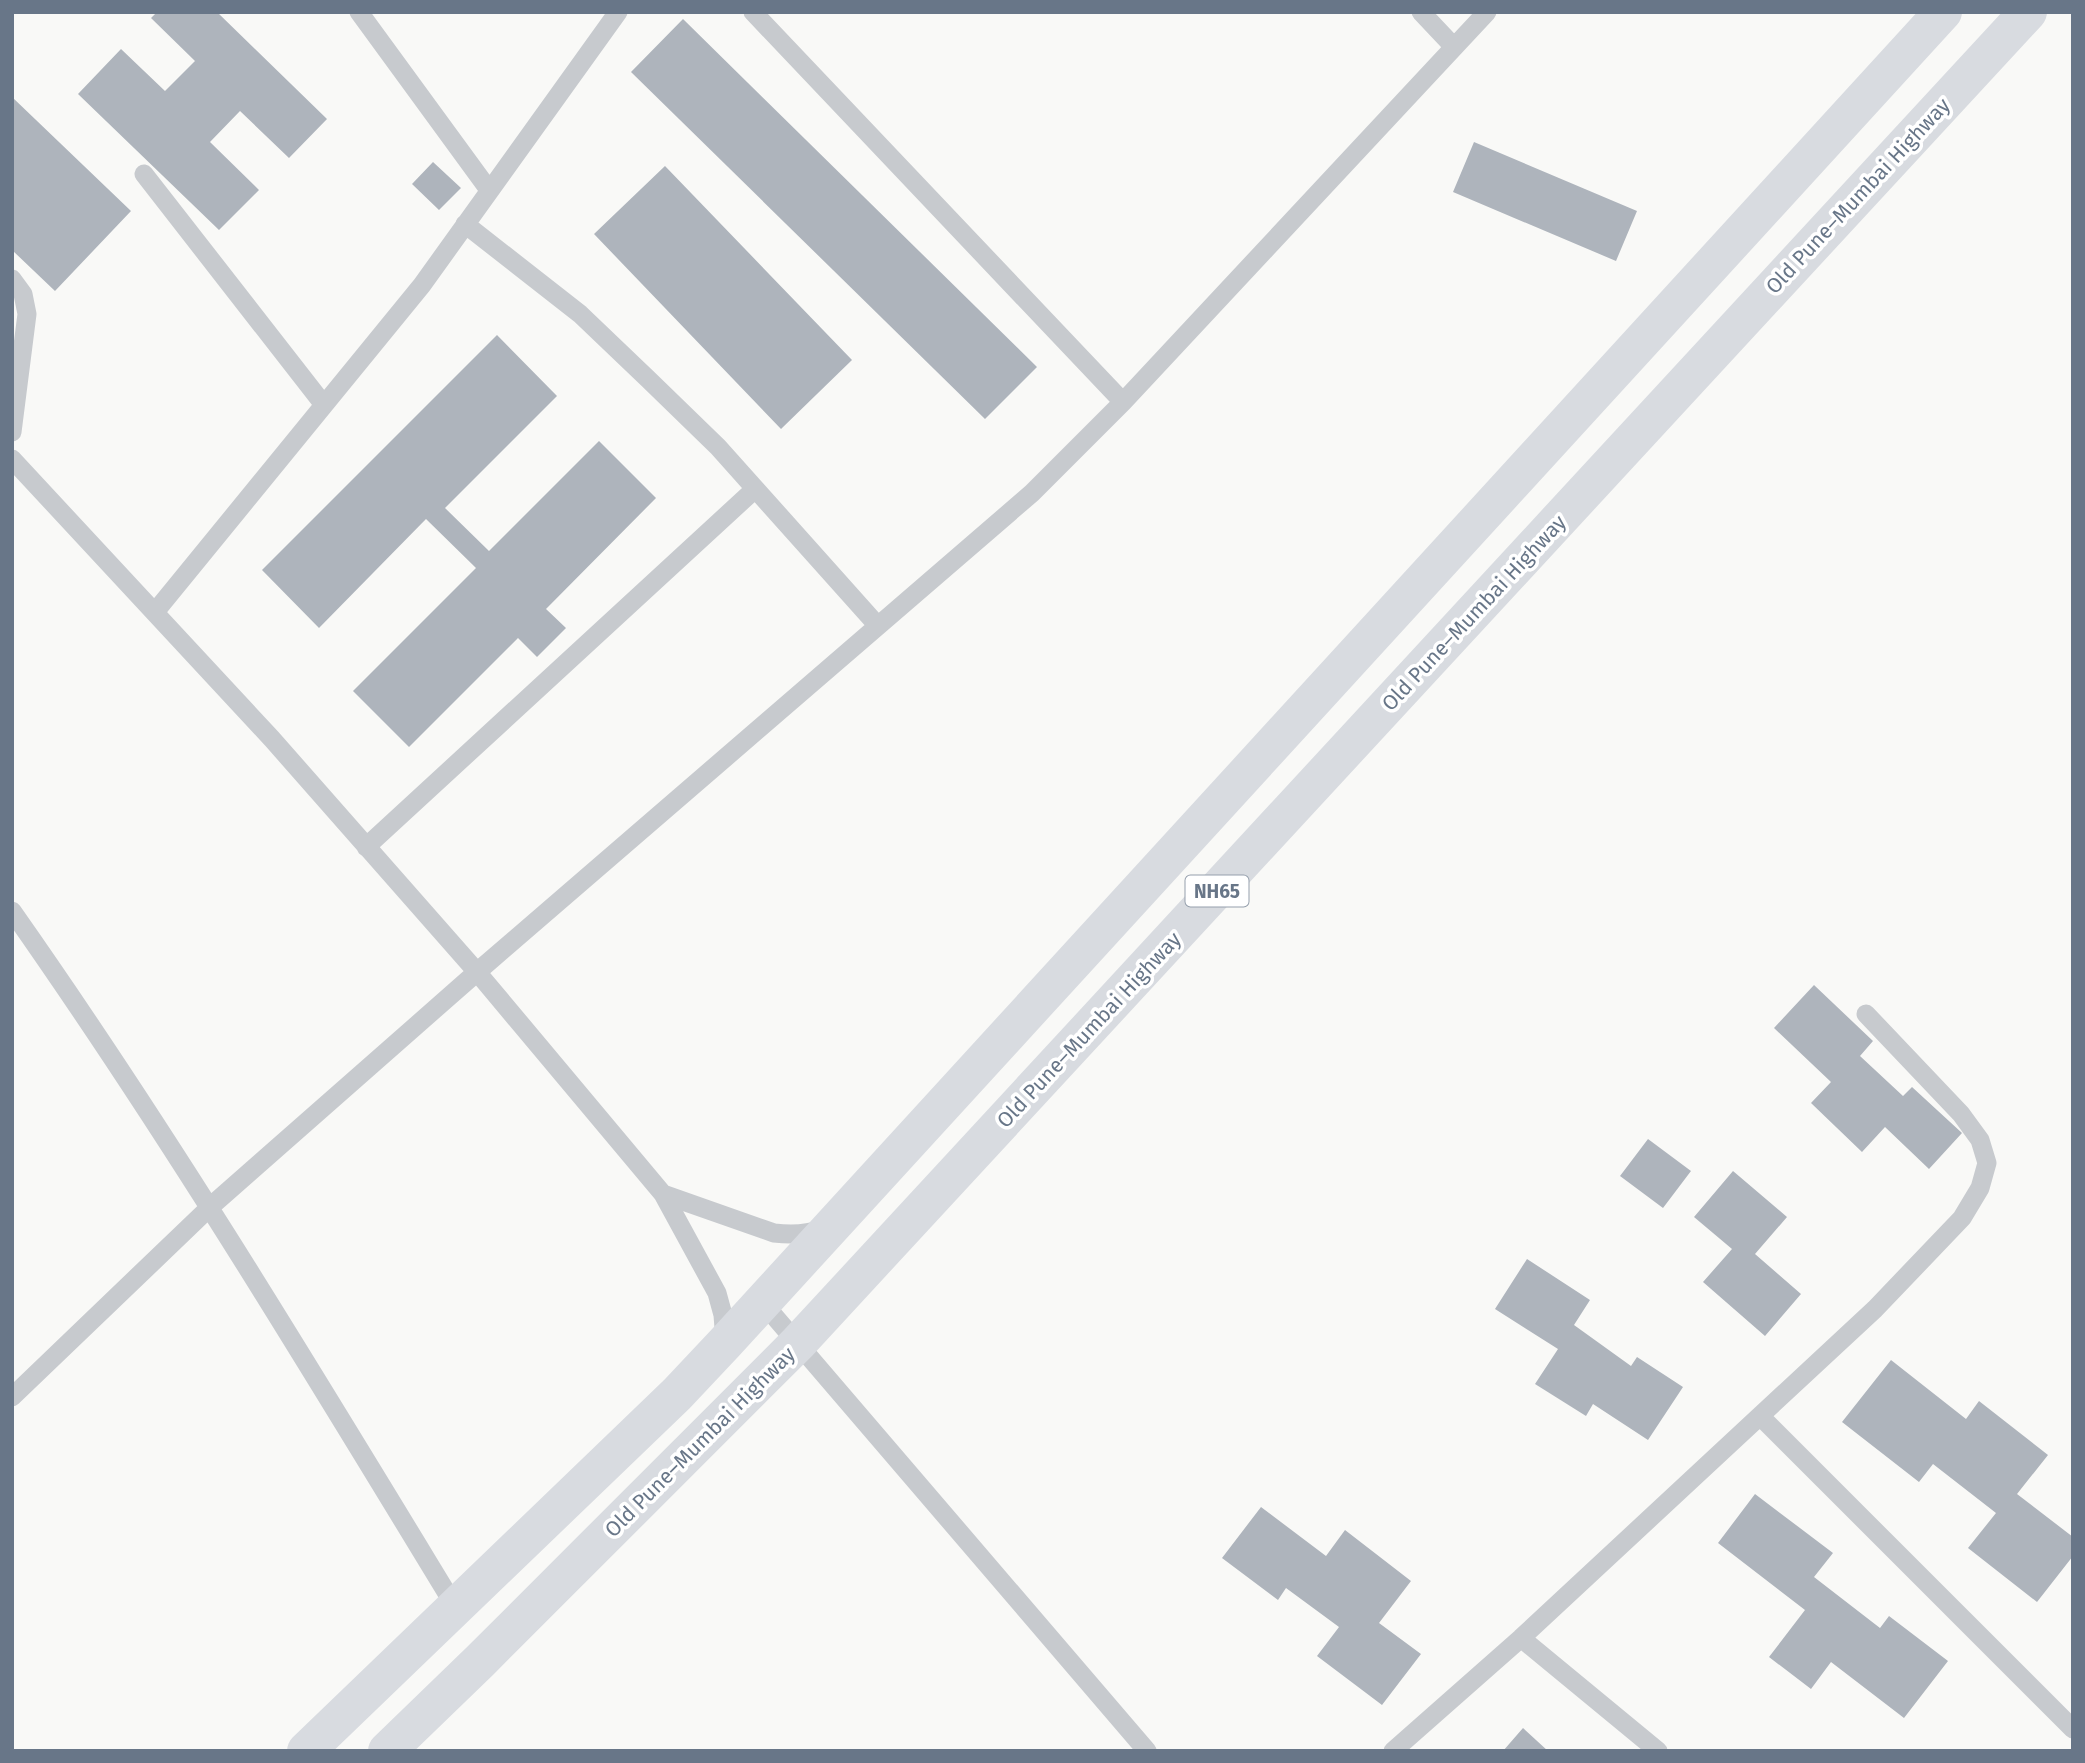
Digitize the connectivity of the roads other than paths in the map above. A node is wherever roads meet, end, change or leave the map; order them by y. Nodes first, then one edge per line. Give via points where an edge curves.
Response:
1 (359, 12) edge
2 (618, 12) edge
3 (753, 12) edge
4 (1421, 12) edge
5 (1487, 12) edge
6 (1943, 12) edge
7 (2028, 12) edge
8 (1454, 47) junction
9 (144, 174) dead end
10 (489, 190) junction
11 (465, 224) junction
12 (12, 279) edge
13 (1123, 402) junction
14 (324, 405) junction
15 (12, 432) edge
16 (12, 459) edge
17 (755, 489) junction
18 (155, 612) junction
19 (878, 626) junction
20 (366, 847) junction
21 (12, 911) edge
22 (477, 972) junction
23 (1866, 1014) dead end
24 (663, 1194) junction
25 (210, 1207) junction
26 (836, 1224) junction
27 (763, 1303) junction
28 (725, 1343) junction
29 (798, 1343) junction
30 (12, 1397) edge
31 (1760, 1416) junction
32 (456, 1608) junction
33 (1521, 1638) junction
34 (2073, 1729) edge
35 (306, 1751) edge
36 (387, 1751) edge
37 (1147, 1751) edge
38 (1393, 1751) edge
39 (1658, 1751) edge

1 - 10 lane
2 - 10 lane
3 - 13 lane
4 - 8 lane
5 - 8 lane
6 - 26 highway, NH65
7 - 29 highway, Old Pune–Mumbai Highway / NH65
8 - 13 lane
9 - 14 lane
10 - 11 lane
11 - 14 lane via 422,285
11 - 17 lane via 580,314 718,447
12 - 15 lane via 23,294 27,314
13 - 19 lane via 1032,493
14 - 18 lane
16 - 18 lane
17 - 19 lane
17 - 20 lane
18 - 20 lane
19 - 22 lane
20 - 22 lane
21 - 25 lane
22 - 24 lane
22 - 25 lane
23 - 31 lane via 1961,1114 1980,1140 1987,1163 1980,1188 1962,1218 1875,1309
24 - 26 lane via 774,1233 811,1233
24 - 28 lane via 717,1293
25 - 30 lane
25 - 32 lane
26 - 27 highway, NH65
27 - 28 highway, NH65
27 - 29 lane
28 - 32 highway, NH65
29 - 36 highway, Old Pune–Mumbai Highway / NH65
29 - 37 lane
31 - 33 lane
31 - 34 lane
32 - 35 highway, NH65
33 - 38 lane
33 - 39 lane

